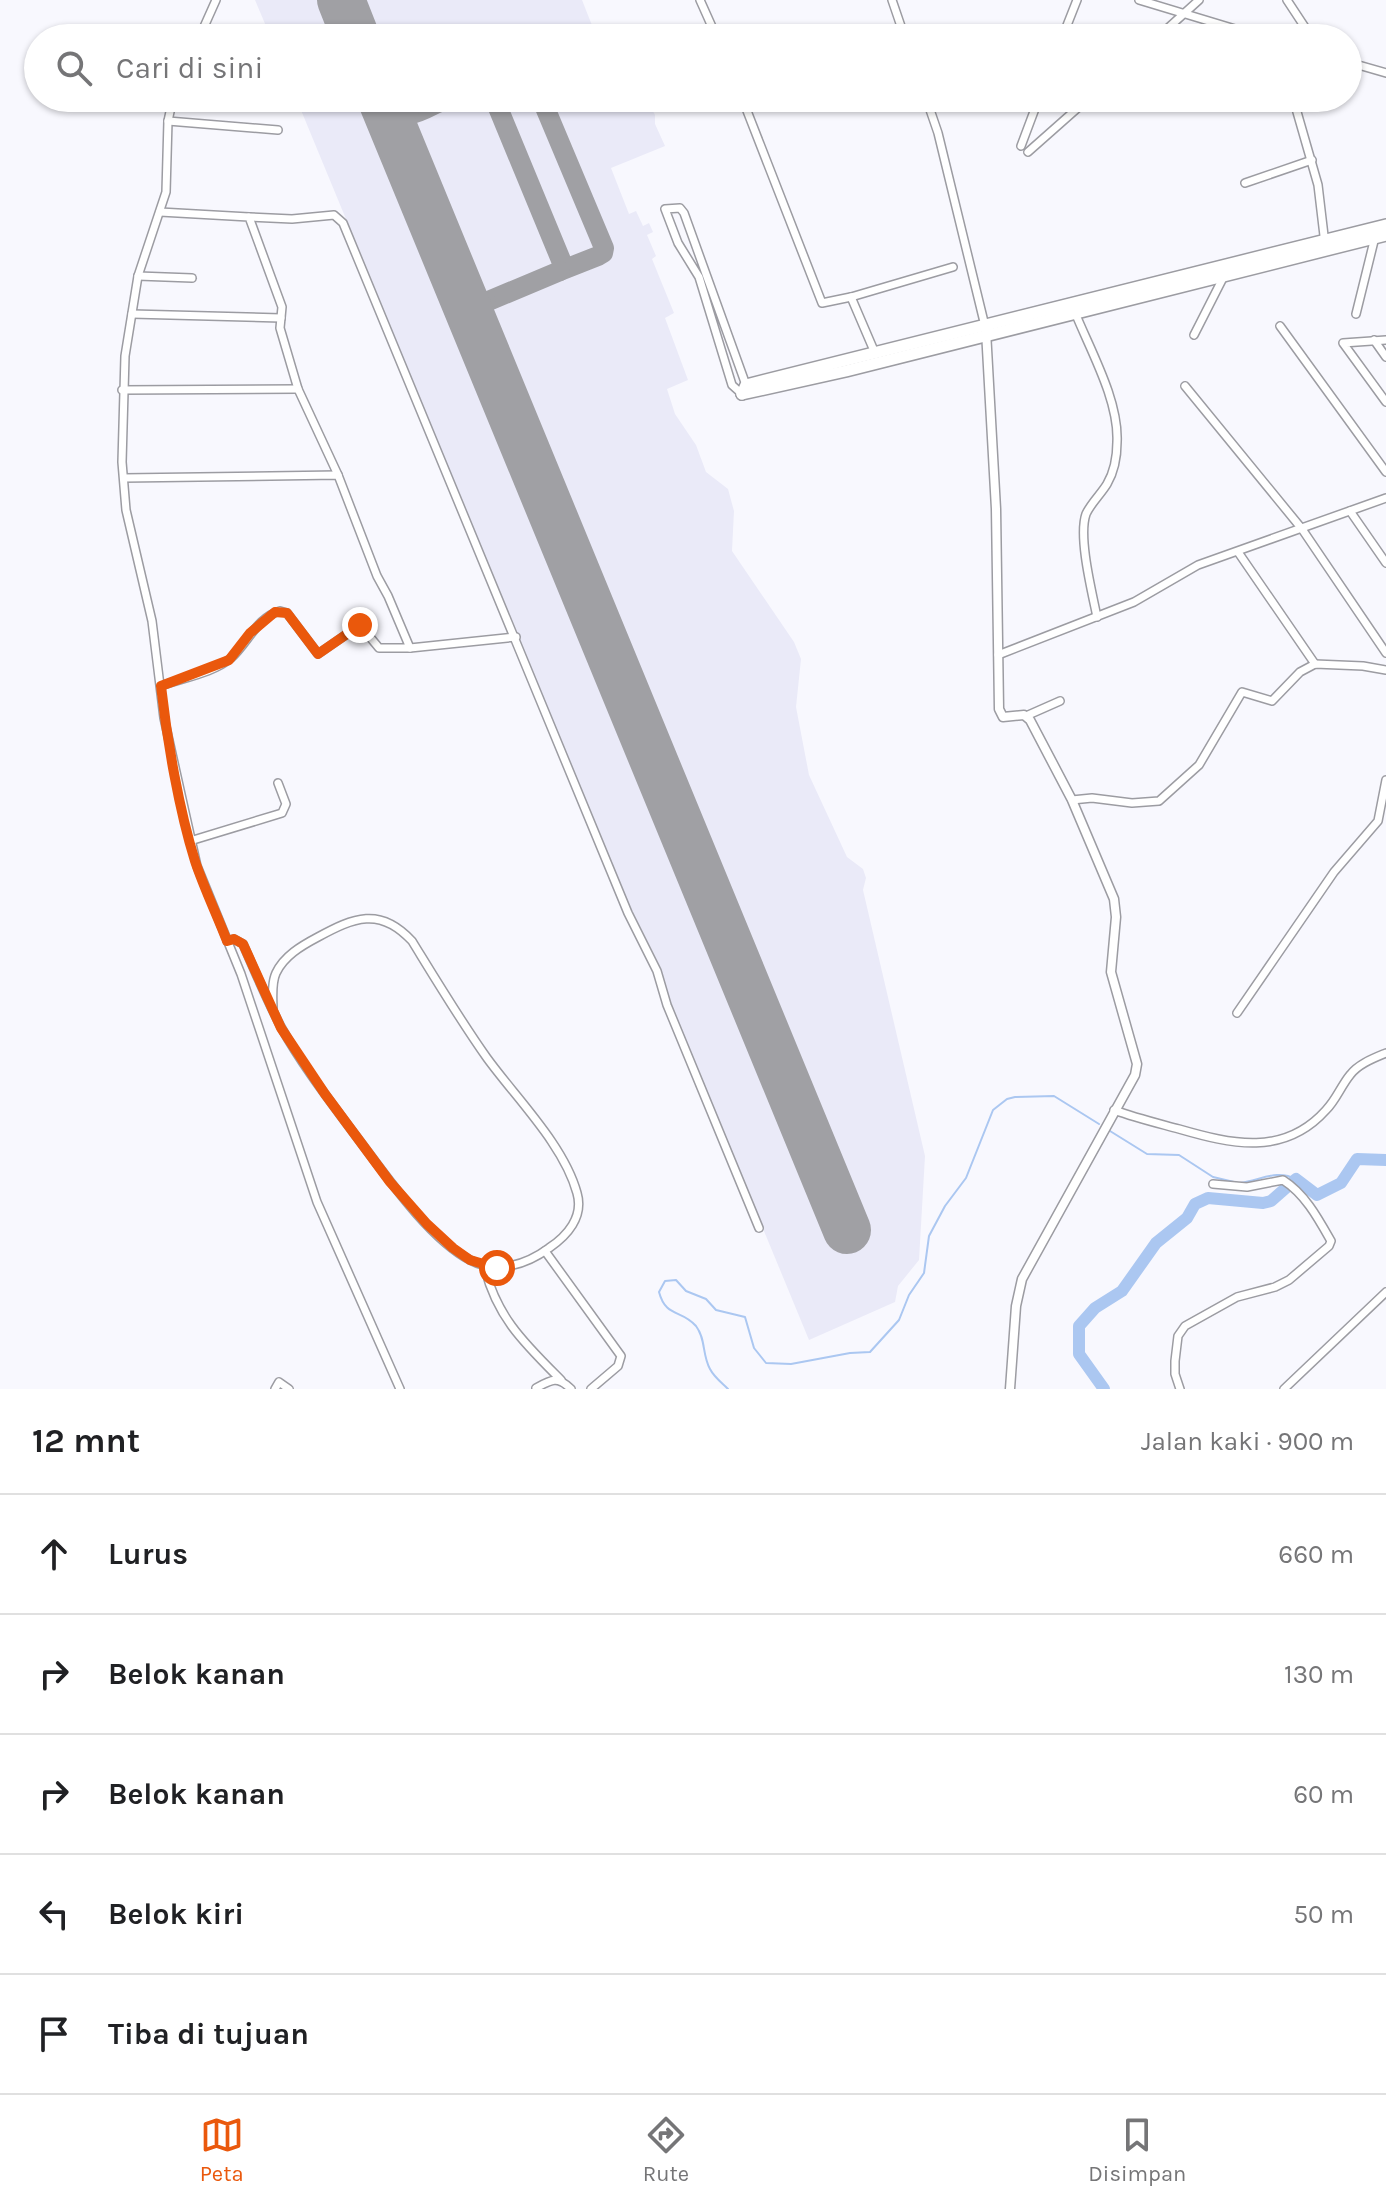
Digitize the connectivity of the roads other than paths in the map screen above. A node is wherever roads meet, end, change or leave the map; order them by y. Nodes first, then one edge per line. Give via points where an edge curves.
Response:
1 (216, 0) edge
2 (700, 0) edge
3 (892, 0) edge
4 (1077, 0) edge
5 (1139, 0) edge
6 (1199, 0) edge
7 (1287, 0) edge
8 (1184, 14) junction
9 (205, 24) edge
10 (711, 24) edge
11 (900, 24) edge
12 (1068, 24) edge
13 (1173, 24) edge
14 (1218, 24) edge
15 (1303, 24) edge
16 (1362, 66) edge
17 (1386, 73) edge
18 (170, 112) edge
19 (747, 112) edge
20 (931, 112) edge
21 (1034, 112) edge
22 (1073, 112) edge
23 (1297, 112) edge
24 (168, 121) junction
25 (278, 130) dead end
26 (1021, 146) dead end
27 (1028, 152) dead end
28 (1312, 160) junction
29 (1245, 183) dead end
30 (160, 212) junction
31 (249, 217) junction
32 (1386, 225) edge
33 (1378, 233) edge
34 (1325, 244) junction
35 (1264, 260) junction
36 (953, 267) dead end
37 (138, 276) junction
38 (1224, 276) junction
39 (192, 278) dead end
40 (851, 297) junction
41 (1074, 308) junction
42 (132, 314) junction
43 (1356, 314) dead end
44 (281, 318) junction
45 (1280, 326) dead end
46 (986, 331) junction
47 (1194, 335) dead end
48 (1374, 340) junction
49 (1386, 340) edge
50 (926, 346) junction
51 (875, 353) junction
52 (1386, 357) edge
53 (1185, 386) dead end
54 (298, 389) junction
55 (744, 389) junction
56 (122, 390) junction
57 (1386, 402) edge
58 (1386, 472) edge
59 (338, 475) junction
60 (124, 478) junction
61 (1386, 498) edge
62 (1350, 511) junction
63 (1302, 529) junction
64 (1238, 552) junction
65 (1386, 563) edge
66 (1097, 617) junction
67 (516, 637) junction
68 (410, 648) junction
69 (1386, 653) edge
70 (998, 655) junction
71 (1315, 664) junction
72 (1386, 670) edge
73 (161, 686) junction
74 (1060, 701) dead end
75 (1026, 716) junction
76 (1386, 780) edge
77 (278, 783) dead end
78 (1072, 800) junction
79 (190, 841) junction
80 (227, 941) junction
81 (273, 1010) junction
82 (1237, 1013) dead end
83 (1386, 1053) edge
84 (1114, 1110) junction
85 (1213, 1184) dead end
86 (759, 1228) dead end
87 (545, 1251) junction
88 (484, 1265) junction
89 (1386, 1292) edge
90 (561, 1380) junction
91 (536, 1388) edge
92 (275, 1389) edge
93 (289, 1389) edge
94 (400, 1389) edge
95 (571, 1389) edge
96 (591, 1389) edge
97 (1010, 1389) edge
98 (1180, 1389) edge
99 (1284, 1389) edge

1 - 9 street
2 - 10 street
3 - 11 street
4 - 12 street
5 - 8 street
6 - 8 street
7 - 15 street
8 - 13 street
8 - 14 street
16 - 17 street
18 - 24 street
19 - 40 street via 821,301
20 - 46 street
21 - 26 street
22 - 27 street
23 - 28 street
24 - 25 street
24 - 30 street via 168,182
28 - 29 street
28 - 34 street
30 - 31 street
30 - 37 street
31 - 44 street via 282,307
31 - 67 street via 341,219
32 - 33 highway
33 - 34 highway
33 - 43 street
34 - 35 highway
35 - 38 highway
35 - 41 highway
36 - 40 street
37 - 39 street
37 - 42 street
38 - 41 highway
38 - 47 street
40 - 51 street
41 - 46 highway
41 - 66 street via 1117,416 1113,469 1084,522
42 - 44 street
42 - 56 street
44 - 54 street via 282,341
45 - 58 street
46 - 50 highway
46 - 70 street
48 - 49 street
48 - 52 street
48 - 57 street via 1343,343
50 - 51 highway
50 - 55 highway
51 - 55 highway
53 - 63 street
54 - 56 street
54 - 59 street
55 - 55 street via 732,385 699,277 665,209 680,208 684,213
56 - 60 street
59 - 60 street
59 - 68 street
60 - 73 street
61 - 62 street
62 - 63 street
62 - 65 street
63 - 64 street
63 - 69 street
64 - 66 street via 1198,565
64 - 71 street
66 - 70 street
67 - 68 street
67 - 86 street
68 - 73 street via 379,648 360,625 318,654 280,611 250,633 229,660
70 - 75 street via 1000,714
71 - 72 street
71 - 78 street via 1272,701 1240,693 1199,765 1159,801
73 - 79 street
74 - 75 street
75 - 78 street
76 - 82 street via 1378,821 1334,872
77 - 79 street via 286,804 282,813
78 - 84 street via 1114,899 1111,972 1137,1064
79 - 80 street
80 - 81 street via 243,944
80 - 94 street via 317,1202
81 - 87 street via 276,973 304,945 356,919 387,922 406,934 571,1177 578,1198 575,1220
81 - 88 street via 325,1094 390,1182 453,1248
83 - 84 street via 1352,1071 1315,1122 1263,1144 1207,1138
84 - 97 street via 1022,1279
85 - 98 street via 1247,1187 1283,1180 1305,1199 1330,1242 1289,1280 1237,1297 1185,1326 1175,1361
87 - 88 street via 517,1265
87 - 96 street via 621,1356 618,1366
88 - 90 street via 490,1293 512,1328
89 - 99 street
90 - 91 street via 551,1379
90 - 95 street
92 - 93 street via 279,1382

